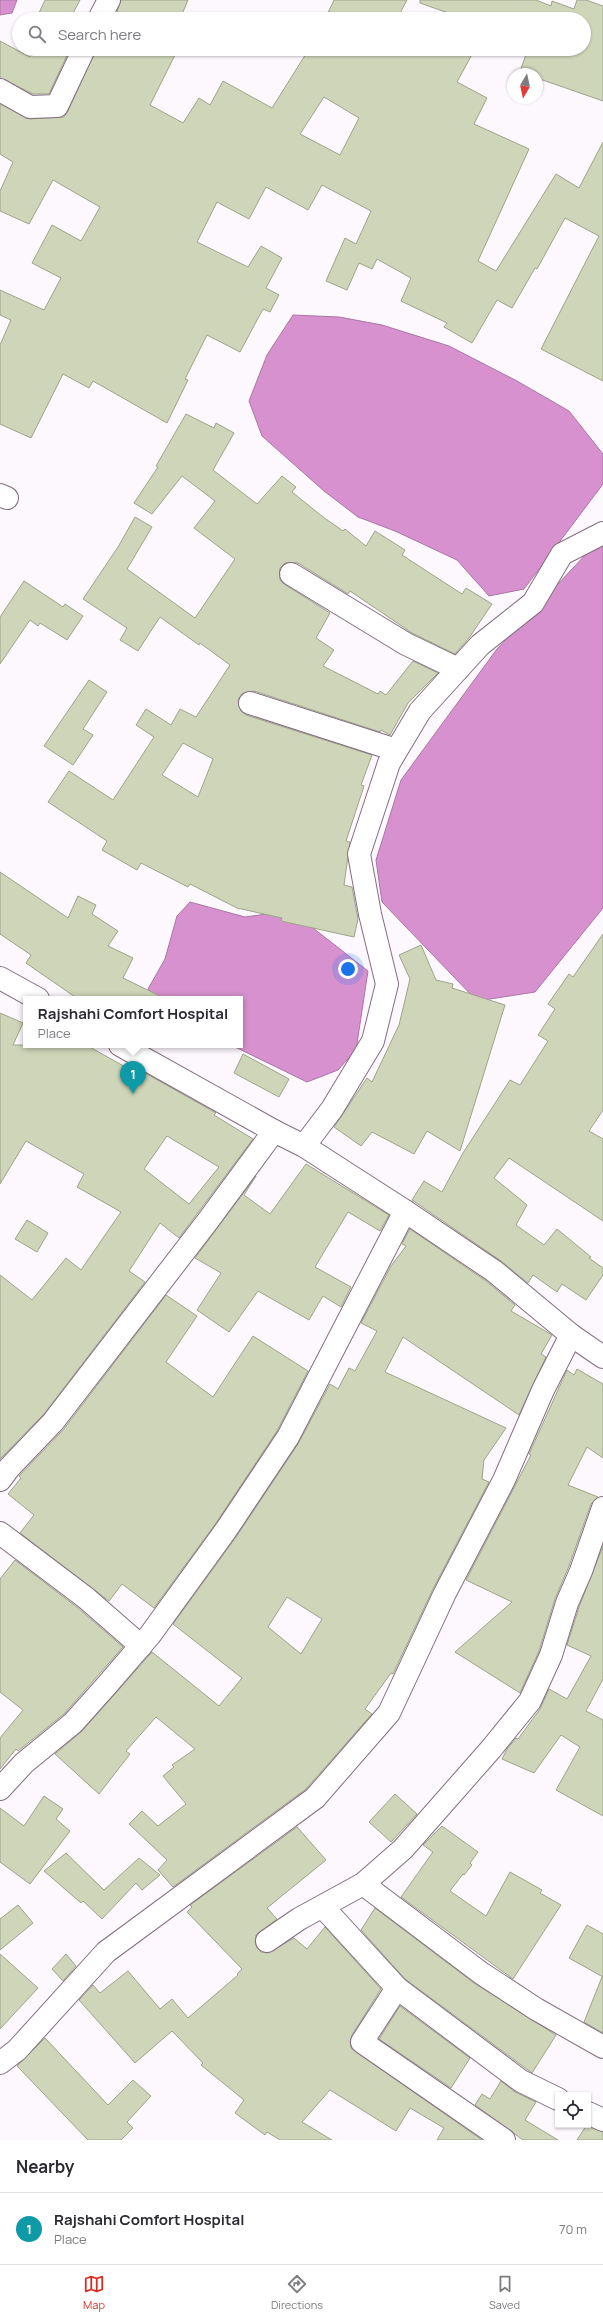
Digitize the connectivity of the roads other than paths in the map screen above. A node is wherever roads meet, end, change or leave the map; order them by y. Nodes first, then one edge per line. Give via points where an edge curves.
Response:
1 (109, 0) edge
2 (103, 12) edge
3 (81, 56) edge
4 (1, 95) edge
5 (603, 533) edge
6 (291, 574) dead end
7 (458, 669) junction
8 (250, 703) dead end
9 (396, 750) junction
10 (0, 978) edge
11 (33, 996) edge
12 (125, 1048) edge
13 (274, 1131) junction
14 (304, 1146) junction
15 (405, 1211) junction
16 (571, 1335) junction
17 (603, 1356) edge
18 (0, 1480) edge
19 (603, 1508) edge
20 (0, 1533) edge
21 (141, 1646) junction
22 (0, 1789) edge
23 (363, 1884) junction
24 (323, 1907) junction
25 (267, 1941) dead end
26 (397, 1988) junction
27 (603, 2047) edge
28 (0, 2063) edge
29 (555, 2098) edge
30 (591, 2114) edge
31 (603, 2120) edge
32 (504, 2140) edge

1 - 2 street
3 - 4 street via 57,106 30,107
5 - 7 street via 562,554 533,603 480,645
6 - 7 street via 406,644
7 - 9 street via 420,710
8 - 9 street
9 - 14 street via 389,762 359,854 387,984 373,1041 332,1110
10 - 11 street
12 - 13 street
13 - 14 street
13 - 18 street via 53,1422
14 - 15 street
15 - 16 street via 494,1271
15 - 21 street via 288,1437 226,1530
16 - 17 street
16 - 28 street via 542,1390 504,1480 445,1593 389,1713 315,1798 106,1952 17,2050
19 - 23 street via 567,1603 551,1655 530,1701 403,1849
20 - 21 street via 86,1598
21 - 22 street via 73,1723 24,1763
23 - 24 street
23 - 27 street via 481,1973 536,2009
24 - 25 street via 298,1919
24 - 26 street
26 - 29 street via 521,2081
26 - 32 street via 362,2042
30 - 31 street

